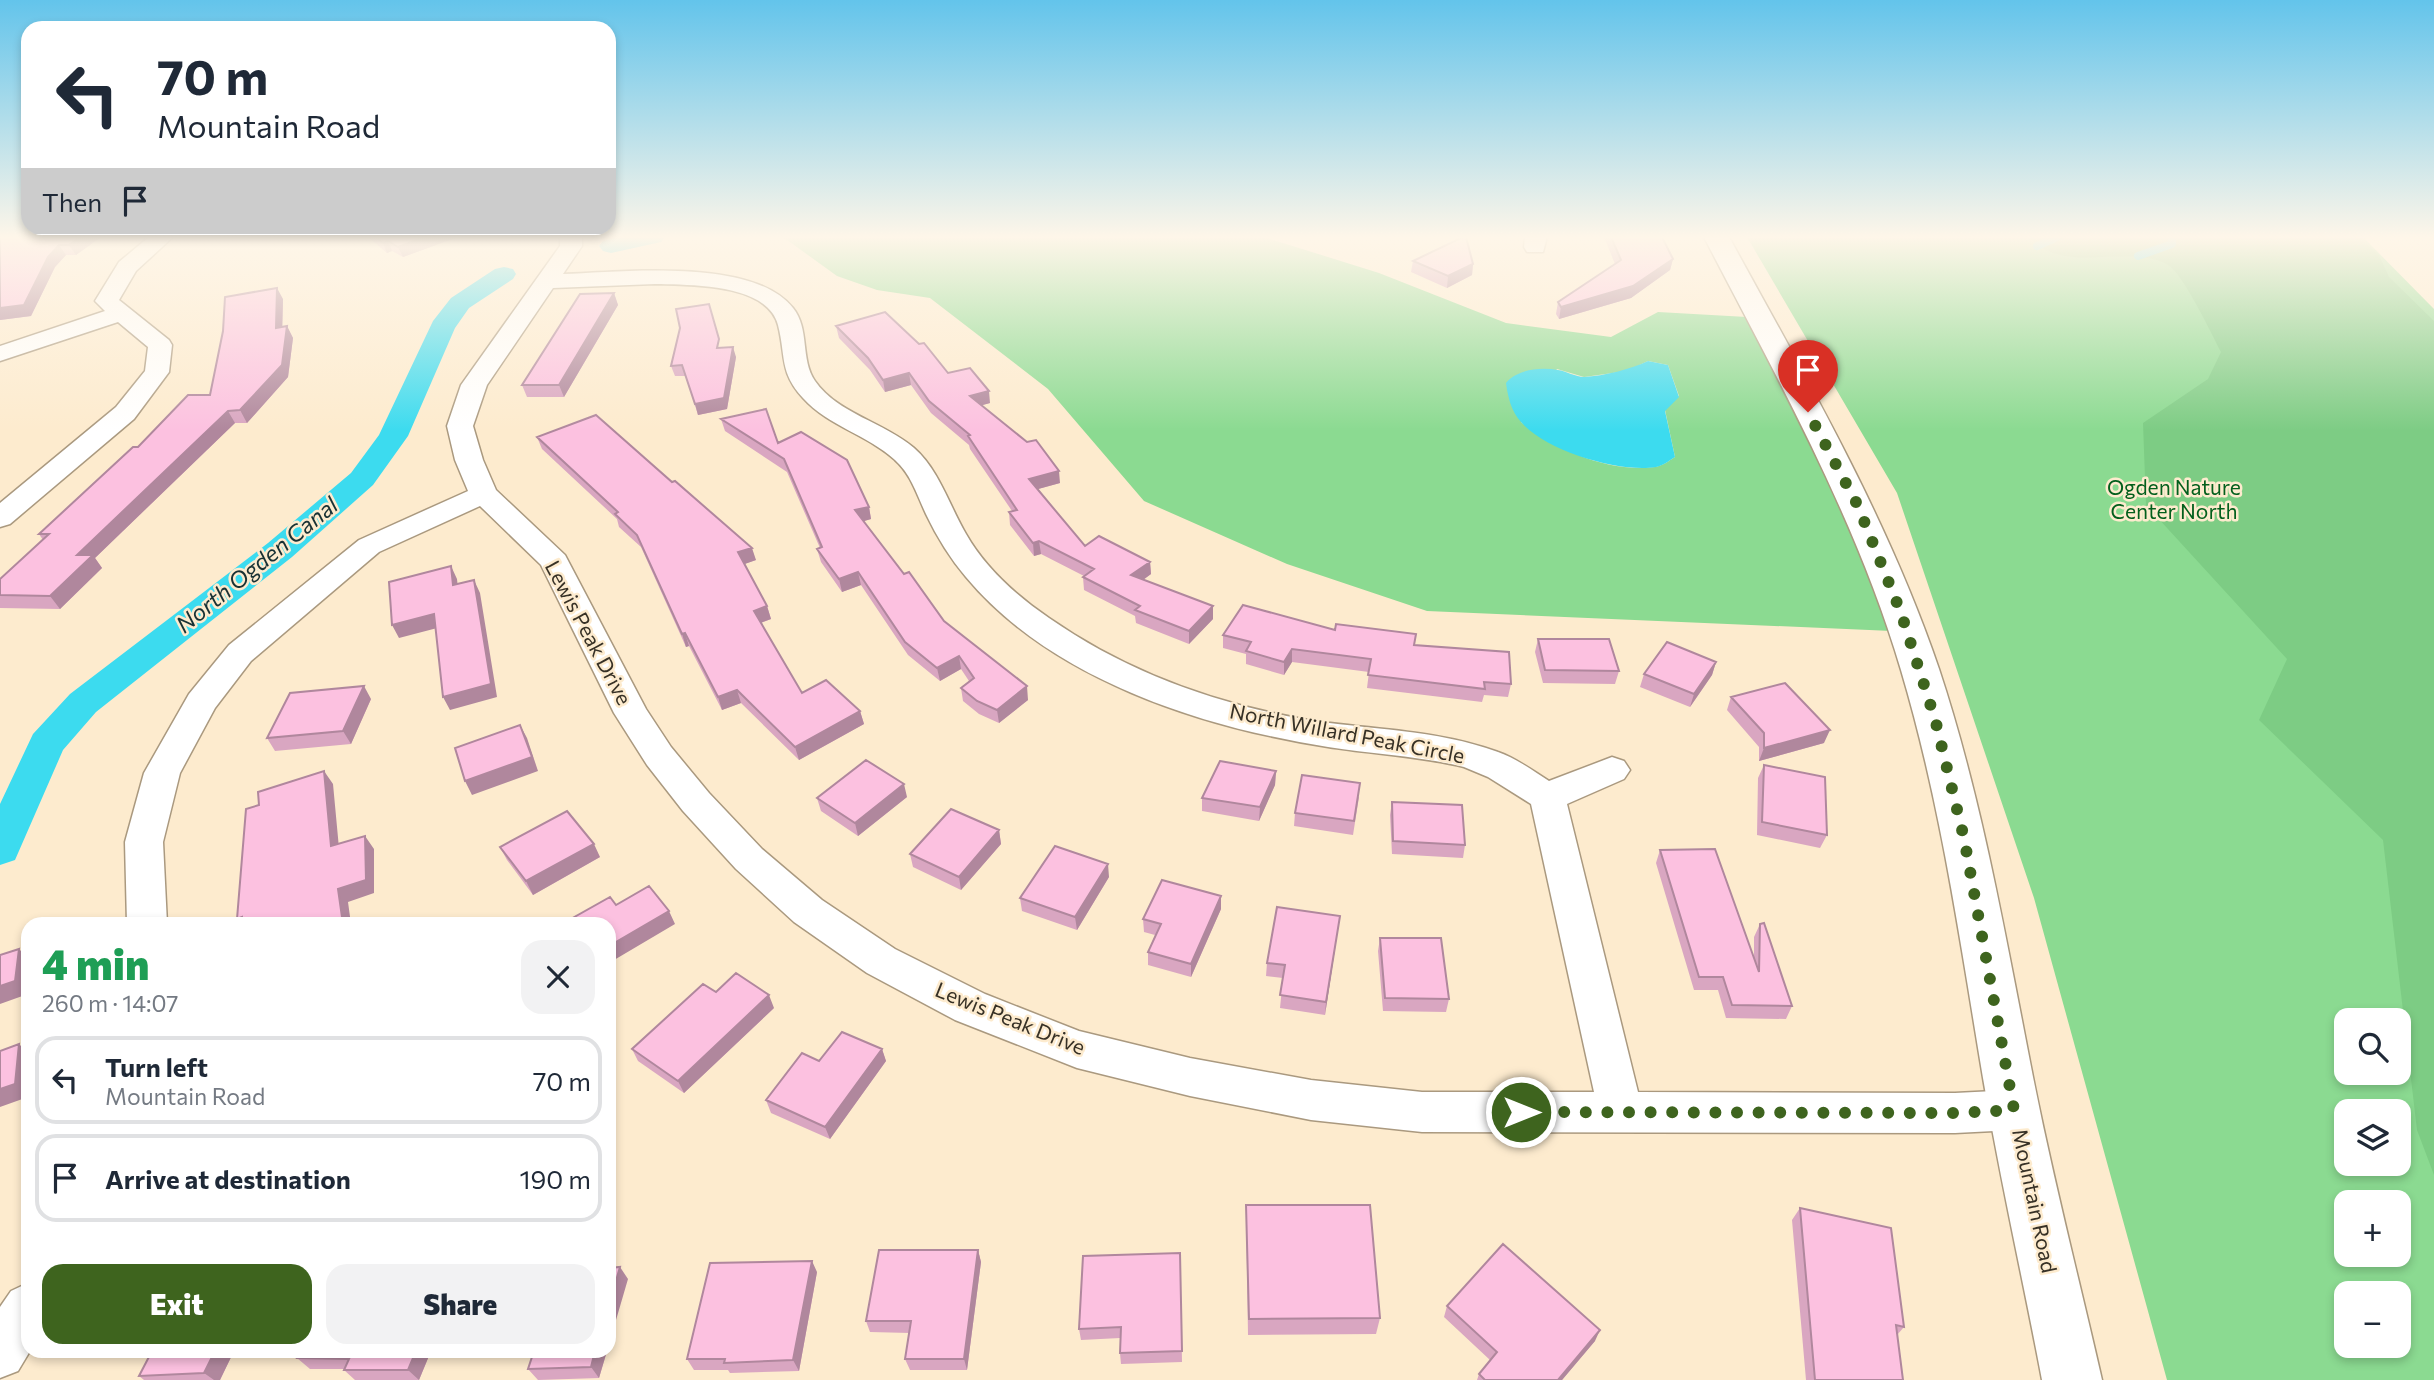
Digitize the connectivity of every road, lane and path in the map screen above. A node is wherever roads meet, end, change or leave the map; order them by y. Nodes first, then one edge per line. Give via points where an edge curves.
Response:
1 (107, 301) edge
2 (533, 301) edge
3 (774, 301) edge
4 (1750, 301) edge
5 (122, 313) junction
6 (0, 354) edge
7 (482, 494) junction
8 (0, 518) edge
9 (1612, 770) dead end
10 (1547, 797) junction
11 (147, 917) edge
12 (2014, 1110) junction
13 (1620, 1111) junction
14 (21, 1319) edge
15 (0, 1353) edge
16 (2072, 1380) edge

1 - 5 street
2 - 7 street, Lewis Peak Drive via 474,385 460,426
3 - 10 street, North Willard Peak Circle via 790,320 797,369 804,384 823,402 894,445 917,467 963,554 1004,598 1046,632 1166,694 1237,716 1434,748 1486,761
4 - 12 street, Mountain Road via 1858,506 1901,613 1935,719 1964,838
5 - 6 street
5 - 8 street via 160,345 157,372 125,413
7 - 11 street via 369,546 240,653 201,702 162,773 144,842
7 - 13 street, Lewis Peak Drive via 554,561 631,713 696,802 749,859 808,911 881,961 970,1007 1077,1049 1190,1077 1311,1100 1422,1112
9 - 10 street
10 - 13 street
12 - 13 street, Lewis Peak Drive
12 - 16 street, Mountain Road
14 - 15 street

